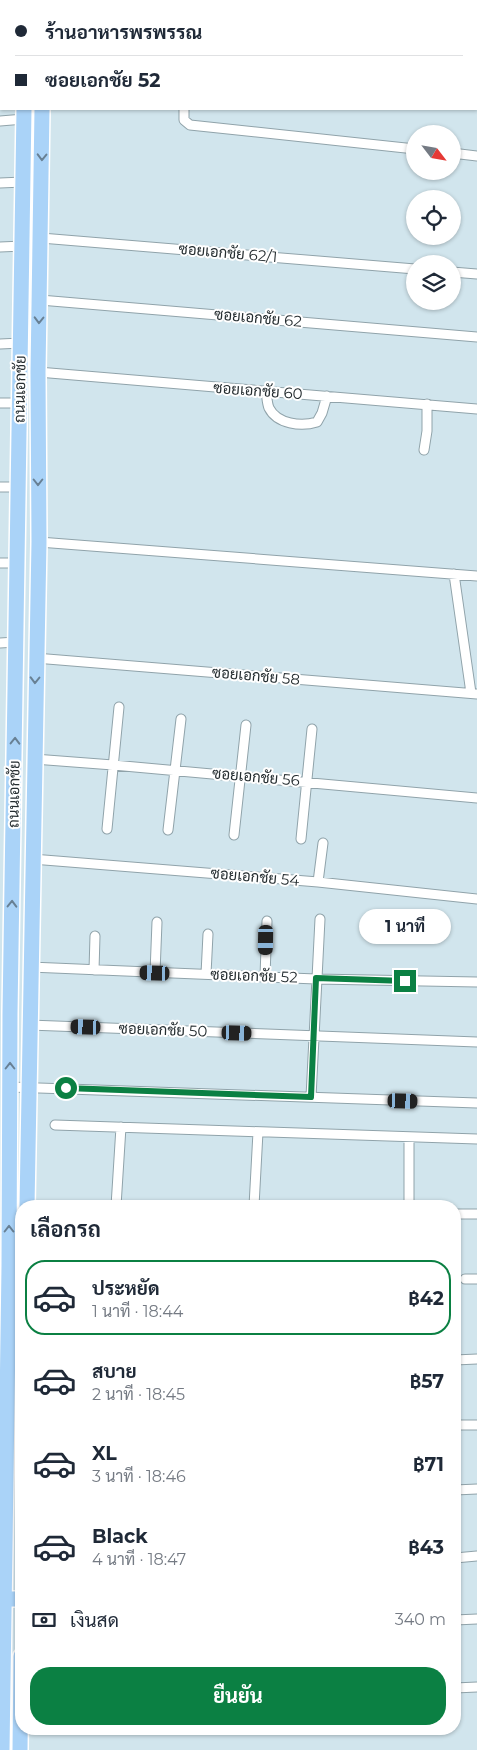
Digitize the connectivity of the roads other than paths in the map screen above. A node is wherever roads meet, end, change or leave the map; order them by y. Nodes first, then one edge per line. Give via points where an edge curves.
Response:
1 (42, 110) edge
2 (184, 110) edge
3 (24, 114) edge
4 (0, 121) edge
5 (406, 148) edge
6 (461, 154) edge
7 (477, 156) edge
8 (23, 182) junction
9 (0, 183) edge
10 (41, 238) junction
11 (0, 246) edge
12 (23, 246) junction
13 (406, 268) edge
14 (461, 273) edge
15 (477, 274) edge
16 (40, 300) junction
17 (477, 337) edge
18 (0, 344) edge
19 (21, 344) junction
20 (38, 372) junction
21 (266, 392) junction
22 (327, 396) junction
23 (20, 403) junction
24 (0, 404) edge
25 (427, 404) junction
26 (477, 409) edge
27 (424, 450) dead end
28 (0, 487) edge
29 (18, 487) junction
30 (38, 542) junction
31 (0, 563) edge
32 (16, 563) junction
33 (454, 574) junction
34 (477, 576) edge
35 (0, 642) edge
36 (16, 642) junction
37 (35, 658) junction
38 (474, 694) edge
39 (119, 707) dead end
40 (181, 719) dead end
41 (246, 725) dead end
42 (312, 729) dead end
43 (34, 760) junction
44 (113, 764) junction
45 (176, 771) junction
46 (242, 776) junction
47 (307, 782) junction
48 (477, 798) edge
49 (107, 829) dead end
50 (168, 830) dead end
51 (234, 835) dead end
52 (301, 839) dead end
53 (323, 843) dead end
54 (6, 858) edge
55 (32, 859) junction
56 (318, 882) junction
57 (477, 900) edge
58 (320, 920) dead end
59 (267, 921) dead end
60 (156, 922) dead end
61 (208, 934) dead end
62 (95, 936) dead end
63 (30, 967) junction
64 (94, 970) junction
65 (155, 973) junction
66 (206, 974) junction
67 (265, 976) junction
68 (316, 978) junction
69 (477, 982) edge
70 (5, 1013) edge
71 (29, 1024) junction
72 (313, 1036) junction
73 (477, 1042) edge
74 (10, 1087) junction
75 (29, 1087) junction
76 (311, 1097) junction
77 (477, 1104) edge
78 (56, 1125) dead end
79 (121, 1127) junction
80 (258, 1132) junction
81 (409, 1137) junction
82 (5, 1139) edge
83 (477, 1139) edge
84 (4, 1189) edge
85 (27, 1200) edge
86 (116, 1200) edge
87 (254, 1200) edge
88 (409, 1200) edge
89 (461, 1214) edge
90 (477, 1214) edge
91 (4, 1267) edge
92 (465, 1279) dead end
93 (477, 1279) edge
94 (4, 1346) edge
95 (477, 1359) edge
96 (461, 1360) edge
97 (3, 1424) edge
98 (477, 1424) edge
99 (461, 1425) edge
100 (477, 1489) edge
101 (461, 1490) edge
102 (3, 1497) edge
103 (477, 1556) edge
104 (461, 1557) edge
105 (2, 1566) edge
106 (4, 1599) junction
107 (15, 1599) edge
108 (477, 1619) edge
109 (461, 1620) edge
110 (1, 1636) edge
111 (477, 1687) edge
112 (461, 1688) edge
113 (1, 1708) edge
114 (20, 1735) edge
115 (2, 1750) edge
116 (20, 1750) edge

1 -> 10 main road, ถนนเอกชัย
2 - 5 street via 184,120 190,125
3 - 4 street
3 - 8 main road, ถนนเอกชัย
6 - 7 street
8 - 9 street
8 - 12 main road, ถนนเอกชัย
10 - 13 street, ซอยเอกชัย 62/1
10 - 16 main road, ถนนเอกชัย
11 - 12 street
12 - 19 main road, ถนนเอกชัย
14 - 15 street
16 - 17 street, ซอยเอกชัย 62
16 -> 20 main road, ถนนเอกชัย
18 - 19 street
19 - 23 main road, ถนนเอกชัย
20 - 21 street, ซอยเอกชัย 60
20 -> 30 main road, ถนนเอกชัย
21 - 22 street, ซอยเอกชัย 60
21 - 22 street via 268,407 273,414 282,421 308,425 317,422
22 - 25 street, ซอยเอกชัย 60
23 - 24 street
23 - 29 main road, ถนนเอกชัย
25 - 26 street, ซอยเอกชัย 60
25 - 27 street via 428,431
28 - 29 street
29 - 32 main road, ถนนเอกชัย
30 - 33 street
30 - 37 main road, ถนนเอกชัย
31 - 32 street
32 - 36 main road, ถนนเอกชัย
33 - 34 street
33 - 38 street
35 - 36 street
54 -> 36 main road, ถนนเอกชัย
37 - 38 street, ซอยเอกชัย 58
37 -> 43 main road, ถนนเอกชัย
39 - 44 street
40 - 45 street
41 - 46 street
42 - 47 street
43 - 44 street, ซอยเอกชัย 56
43 - 55 main road, ถนนเอกชัย
44 - 45 street, ซอยเอกชัย 56
44 - 49 street
45 - 46 street, ซอยเอกชัย 56
45 - 50 street
46 - 47 street, ซอยเอกชัย 56
46 - 51 street
47 - 48 street, ซอยเอกชัย 56
47 - 52 street
53 - 56 street
70 -> 54 main road, ถนนเอกชัย
55 - 56 street, ซอยเอกชัย 54
55 - 63 main road, ถนนเอกชัย
56 - 57 street, ซอยเอกชัย 54
58 - 68 street
59 - 67 street
60 - 65 street
61 - 66 street
62 - 64 street
63 - 64 street, ซอยเอกชัย 52
63 - 71 main road, ถนนเอกชัย
64 - 65 street, ซอยเอกชัย 52
65 - 66 street, ซอยเอกชัย 52
66 - 67 street, ซอยเอกชัย 52
67 - 68 street, ซอยเอกชัย 52
68 - 69 street, ซอยเอกชัย 52
68 - 72 street
74 -> 70 main road, ถนนเอกชัย
71 - 72 street, ซอยเอกชัย 50
71 - 75 main road, ถนนเอกชัย
72 - 73 street, ซอยเอกชัย 50
72 - 76 street
74 - 75 street
74 - 82 main road, ถนนเอกชัย
75 - 76 street
75 - 85 main road, ถนนเอกชัย
76 - 77 street
78 - 79 street
79 - 80 street
79 - 86 street
80 - 81 street
80 - 87 street
81 - 83 street
81 - 88 street
82 - 84 main road, ถนนเอกชัย
91 -> 84 main road, ถนนเอกชัย
89 - 90 street
91 - 94 main road, ถนนเอกชัย
92 - 93 street
94 - 97 main road, ถนนเอกชัย
95 - 96 street
97 - 102 main road, ถนนเอกชัย
98 - 99 street
100 - 101 street
102 - 105 main road, ถนนเอกชัย
103 - 104 street
105 - 106 main road, ถนนเอกชัย
106 - 107 main road
106 - 110 main road, ถนนเอกชัย
108 - 109 street
110 - 113 main road, ถนนเอกชัย
111 - 112 street
113 - 115 main road, ถนนเอกชัย
114 - 116 main road

